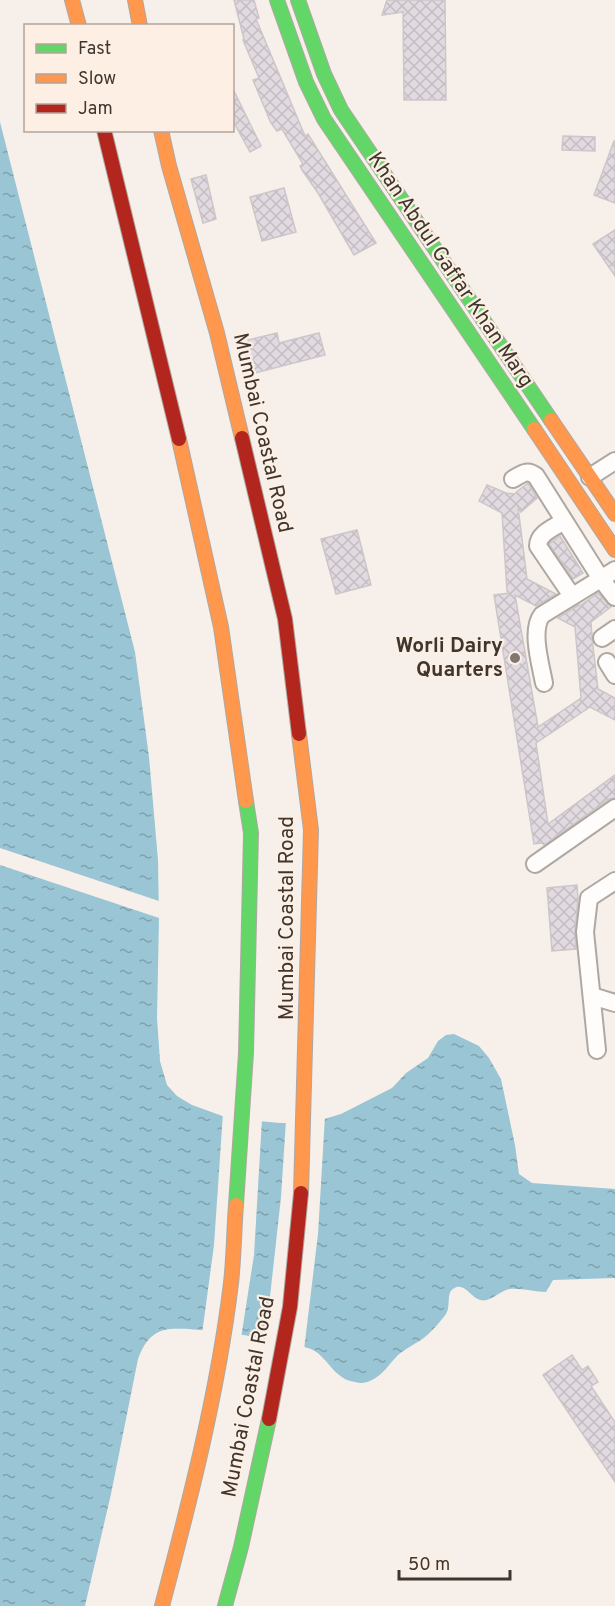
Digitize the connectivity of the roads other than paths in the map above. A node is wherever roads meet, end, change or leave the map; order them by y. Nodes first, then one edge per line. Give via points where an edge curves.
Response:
1 (72, 0) edge
2 (135, 0) edge
3 (277, 0) edge
4 (298, 0) edge
5 (78, 24) edge
6 (140, 24) edge
7 (104, 132) edge
8 (161, 132) edge
9 (615, 461) edge
10 (590, 477) junction
11 (513, 479) dead end
12 (615, 514) edge
13 (564, 521) junction
14 (615, 549) edge
15 (608, 574) edge
16 (572, 596) junction
17 (615, 597) edge
18 (544, 684) dead end
19 (615, 808) edge
20 (535, 864) dead end
21 (615, 881) edge
22 (592, 996) junction
23 (615, 1003) edge
24 (597, 1050) dead end
25 (162, 1606) edge
26 (225, 1606) edge

1 - 5 main road
2 - 6 main road
3 - 14 main road, Khan Abdul Gaffar Khan Marg via 306,82 347,157
4 - 10 main road, Khan Abdul Gaffar Khan Marg via 341,110
7 - 25 main road, Mumbai Coastal Road via 221,627 251,833 246,1053 231,1282 195,1482
8 - 26 main road, Mumbai Coastal Road via 217,333 285,619 311,831 308,1053 302,1183 290,1307 275,1392
9 - 10 street
10 - 12 main road, Khan Abdul Gaffar Khan Marg
11 - 13 street via 526,472 536,476
13 - 15 street
13 - 16 street via 542,535 538,546
15 - 16 street
15 - 17 street
16 - 18 street via 538,620 536,631
19 - 20 street
21 - 22 street via 589,898 585,932
22 - 23 street
22 - 24 street

